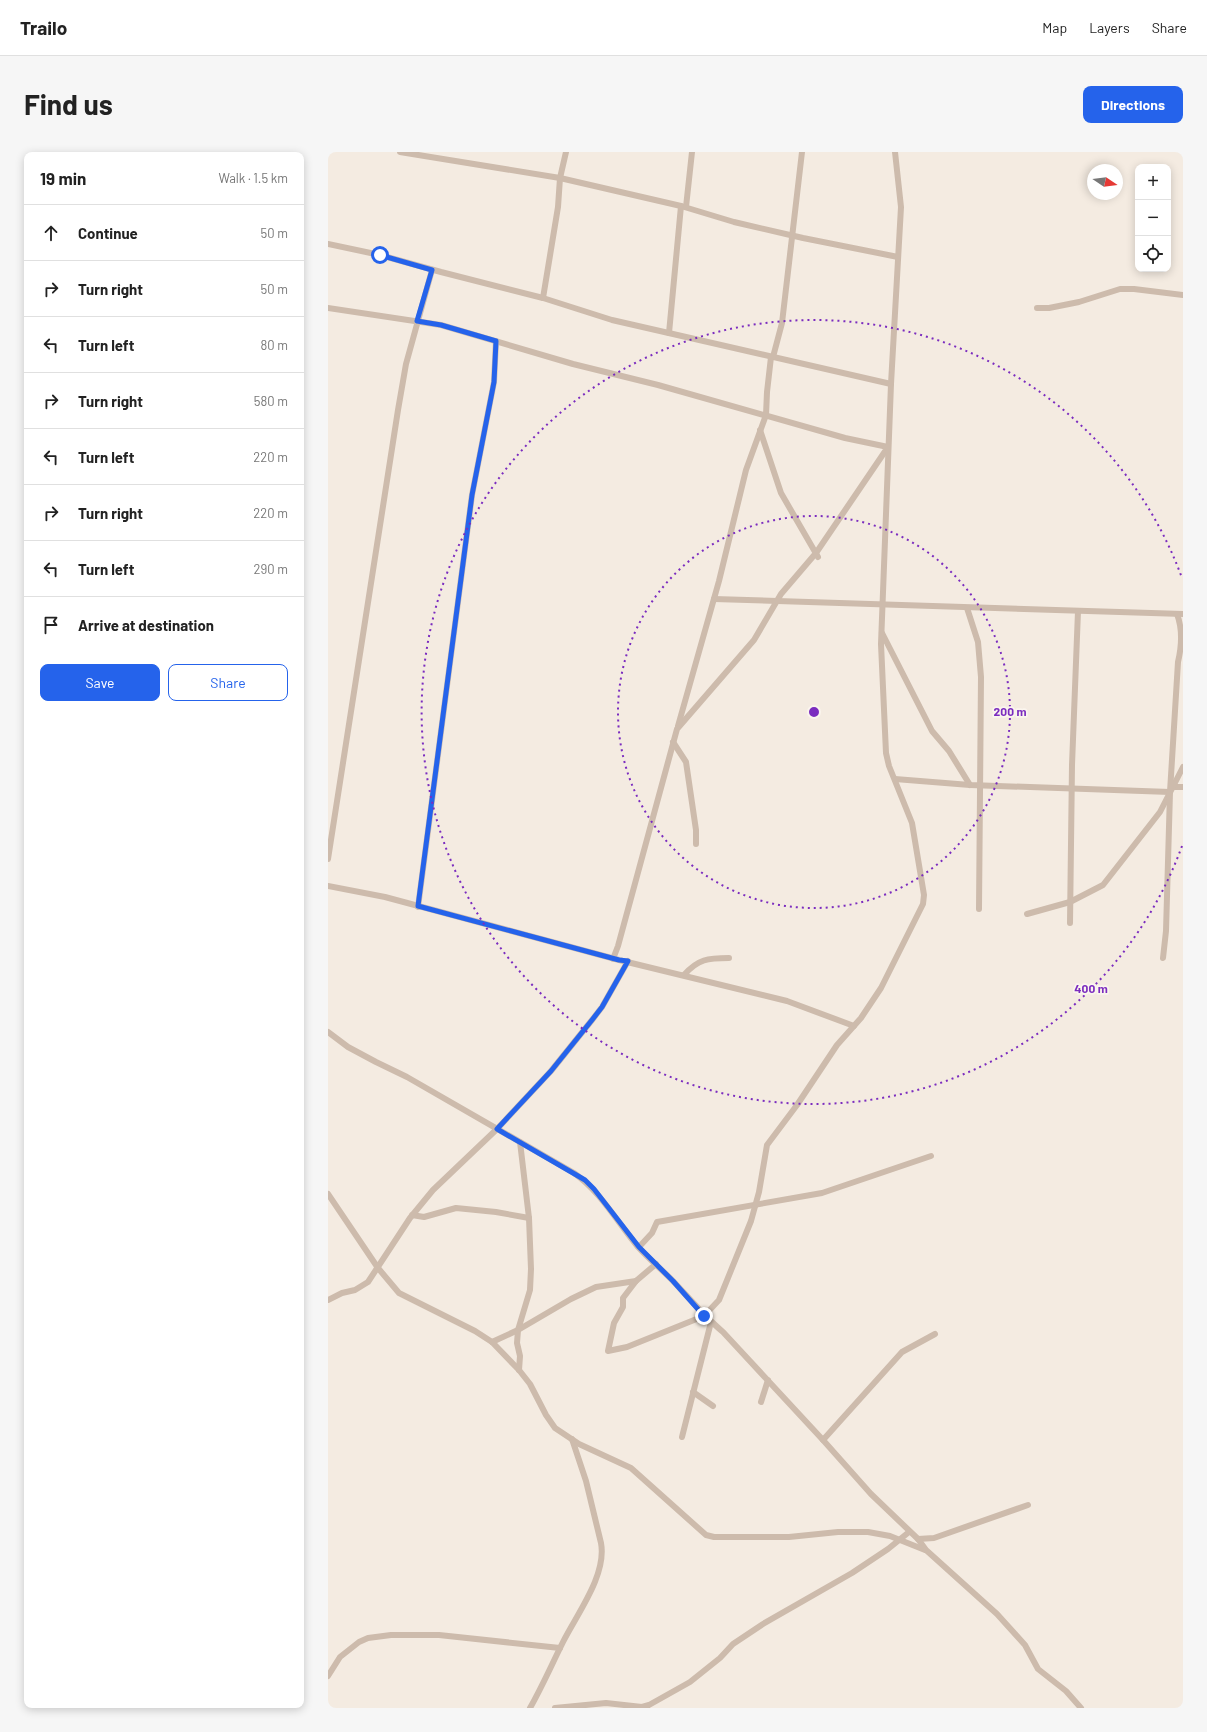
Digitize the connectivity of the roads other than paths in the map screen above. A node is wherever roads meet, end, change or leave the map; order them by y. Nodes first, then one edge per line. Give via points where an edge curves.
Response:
1 (400, 152) edge
2 (566, 152) edge
3 (692, 152) edge
4 (802, 152) edge
5 (895, 152) edge
6 (560, 178) junction
7 (683, 206) junction
8 (791, 234) junction
9 (328, 244) edge
10 (898, 257) junction
11 (432, 270) junction
12 (1183, 295) edge
13 (543, 298) junction
14 (328, 308) edge
15 (1037, 308) dead end
16 (417, 321) junction
17 (669, 333) junction
18 (496, 341) junction
19 (772, 357) junction
20 (891, 384) junction
21 (766, 415) junction
22 (760, 430) junction
23 (888, 447) junction
24 (817, 555) junction
25 (714, 599) junction
26 (777, 600) junction
27 (883, 605) junction
28 (967, 608) junction
29 (1078, 611) junction
30 (1180, 614) edge
31 (881, 632) junction
32 (677, 729) junction
33 (673, 742) junction
34 (1183, 767) edge
35 (895, 779) junction
36 (970, 785) junction
37 (980, 785) junction
38 (1183, 787) edge
39 (1072, 788) junction
40 (1172, 790) junction
41 (696, 844) dead end
42 (328, 859) edge
43 (328, 886) edge
44 (1070, 902) junction
45 (418, 906) junction
46 (979, 909) dead end
47 (1027, 914) dead end
48 (1070, 923) dead end
49 (729, 958) dead end
50 (1163, 958) dead end
51 (613, 959) junction
52 (628, 961) junction
53 (684, 976) junction
54 (854, 1026) junction
55 (328, 1032) edge
56 (497, 1129) junction
57 (520, 1142) junction
58 (931, 1156) dead end
59 (328, 1194) edge
60 (756, 1204) junction
61 (412, 1215) junction
62 (529, 1218) junction
63 (639, 1247) junction
64 (656, 1264) junction
65 (378, 1268) junction
66 (636, 1281) junction
67 (328, 1300) edge
68 (704, 1316) junction
69 (711, 1322) junction
70 (518, 1330) junction
71 (935, 1334) dead end
72 (492, 1342) junction
73 (519, 1370) junction
74 (768, 1380) junction
75 (693, 1392) junction
76 (761, 1402) dead end
77 (712, 1406) dead end
78 (682, 1437) dead end
79 (572, 1439) junction
80 (823, 1440) junction
81 (1028, 1505) dead end
82 (909, 1532) junction
83 (918, 1539) junction
84 (900, 1540) junction
85 (926, 1550) junction
86 (560, 1648) junction
87 (328, 1676) edge
88 (530, 1708) edge
89 (555, 1708) edge
90 (1081, 1708) edge

1 - 6 street
2 - 6 street
3 - 7 street
4 - 8 street
5 - 10 street via 901,208
6 - 7 street
6 - 13 street via 558,207
7 - 8 street via 734,222
7 - 17 street
8 - 10 street
8 - 19 street via 782,323
9 - 11 street
10 - 20 street
11 - 13 street
11 - 16 street
12 - 15 street via 1120,289 1080,302
13 - 17 street via 612,320
14 - 16 street
16 - 18 street via 441,325
16 - 42 street via 398,410
17 - 19 street
18 - 21 street
18 - 45 street via 494,382 472,495
19 - 20 street
19 - 21 street
20 - 23 street
21 - 22 street
21 - 23 street via 845,438
22 - 24 street via 781,493
22 - 25 street via 746,470
23 - 24 street
23 - 27 street
24 - 26 street
25 - 26 street
25 - 32 street
26 - 27 street
26 - 32 street via 754,640
27 - 28 street
27 - 31 street
28 - 29 street
28 - 37 street via 978,642 981,677
29 - 30 street
29 - 39 street
30 - 40 street via 1182,644 1178,662
31 - 35 street via 886,753
31 - 36 street via 932,730 949,751
32 - 33 street
33 - 41 street via 686,762
33 - 51 street
34 - 40 street
35 - 36 street
35 - 54 street via 912,823 924,899 881,988
36 - 37 street
37 - 39 street
37 - 46 street
38 - 40 street
39 - 40 street
39 - 44 street
40 - 44 street via 1160,812 1104,885
40 - 50 street
43 - 45 street
44 - 47 street
44 - 48 street
45 - 51 street
49 - 53 street via 701,961 692,966
51 - 52 street
52 - 53 street
52 - 56 street via 592,1020 551,1071
53 - 54 street via 787,1001
54 - 60 street via 837,1045 767,1145
55 - 56 street via 348,1047 407,1077
56 - 57 street
56 - 61 street
57 - 62 street
57 - 63 street via 585,1180
58 - 60 street via 822,1193
59 - 65 street
60 - 63 street via 657,1222 652,1233
60 - 68 street via 720,1300
61 - 62 street via 424,1217 456,1208
61 - 65 street
62 - 70 street via 530,1290
63 - 64 street
64 - 66 street
64 - 68 street
65 - 67 street via 368,1282
65 - 72 street via 399,1293 475,1330
66 - 68 street via 623,1298 623,1307 614,1323 608,1351
66 - 70 street via 596,1287
68 - 69 street
69 - 74 street
69 - 75 street
70 - 72 street
70 - 73 street
71 - 80 street via 902,1352
72 - 73 street
73 - 79 street via 555,1428
74 - 76 street
74 - 80 street
75 - 77 street
75 - 78 street
79 - 84 street via 631,1468 706,1535 789,1537 868,1532
79 - 86 street via 586,1481 602,1550 592,1588
80 - 82 street
81 - 83 street via 934,1538
82 - 83 street
82 - 84 street
83 - 85 street
84 - 85 street
84 - 89 street via 852,1573 757,1628 733,1644 690,1682 649,1705 642,1707 592,1704
85 - 90 street via 997,1614 1025,1645 1038,1668 1066,1691
86 - 87 street via 439,1634 391,1635 359,1642 340,1657
86 - 88 street

